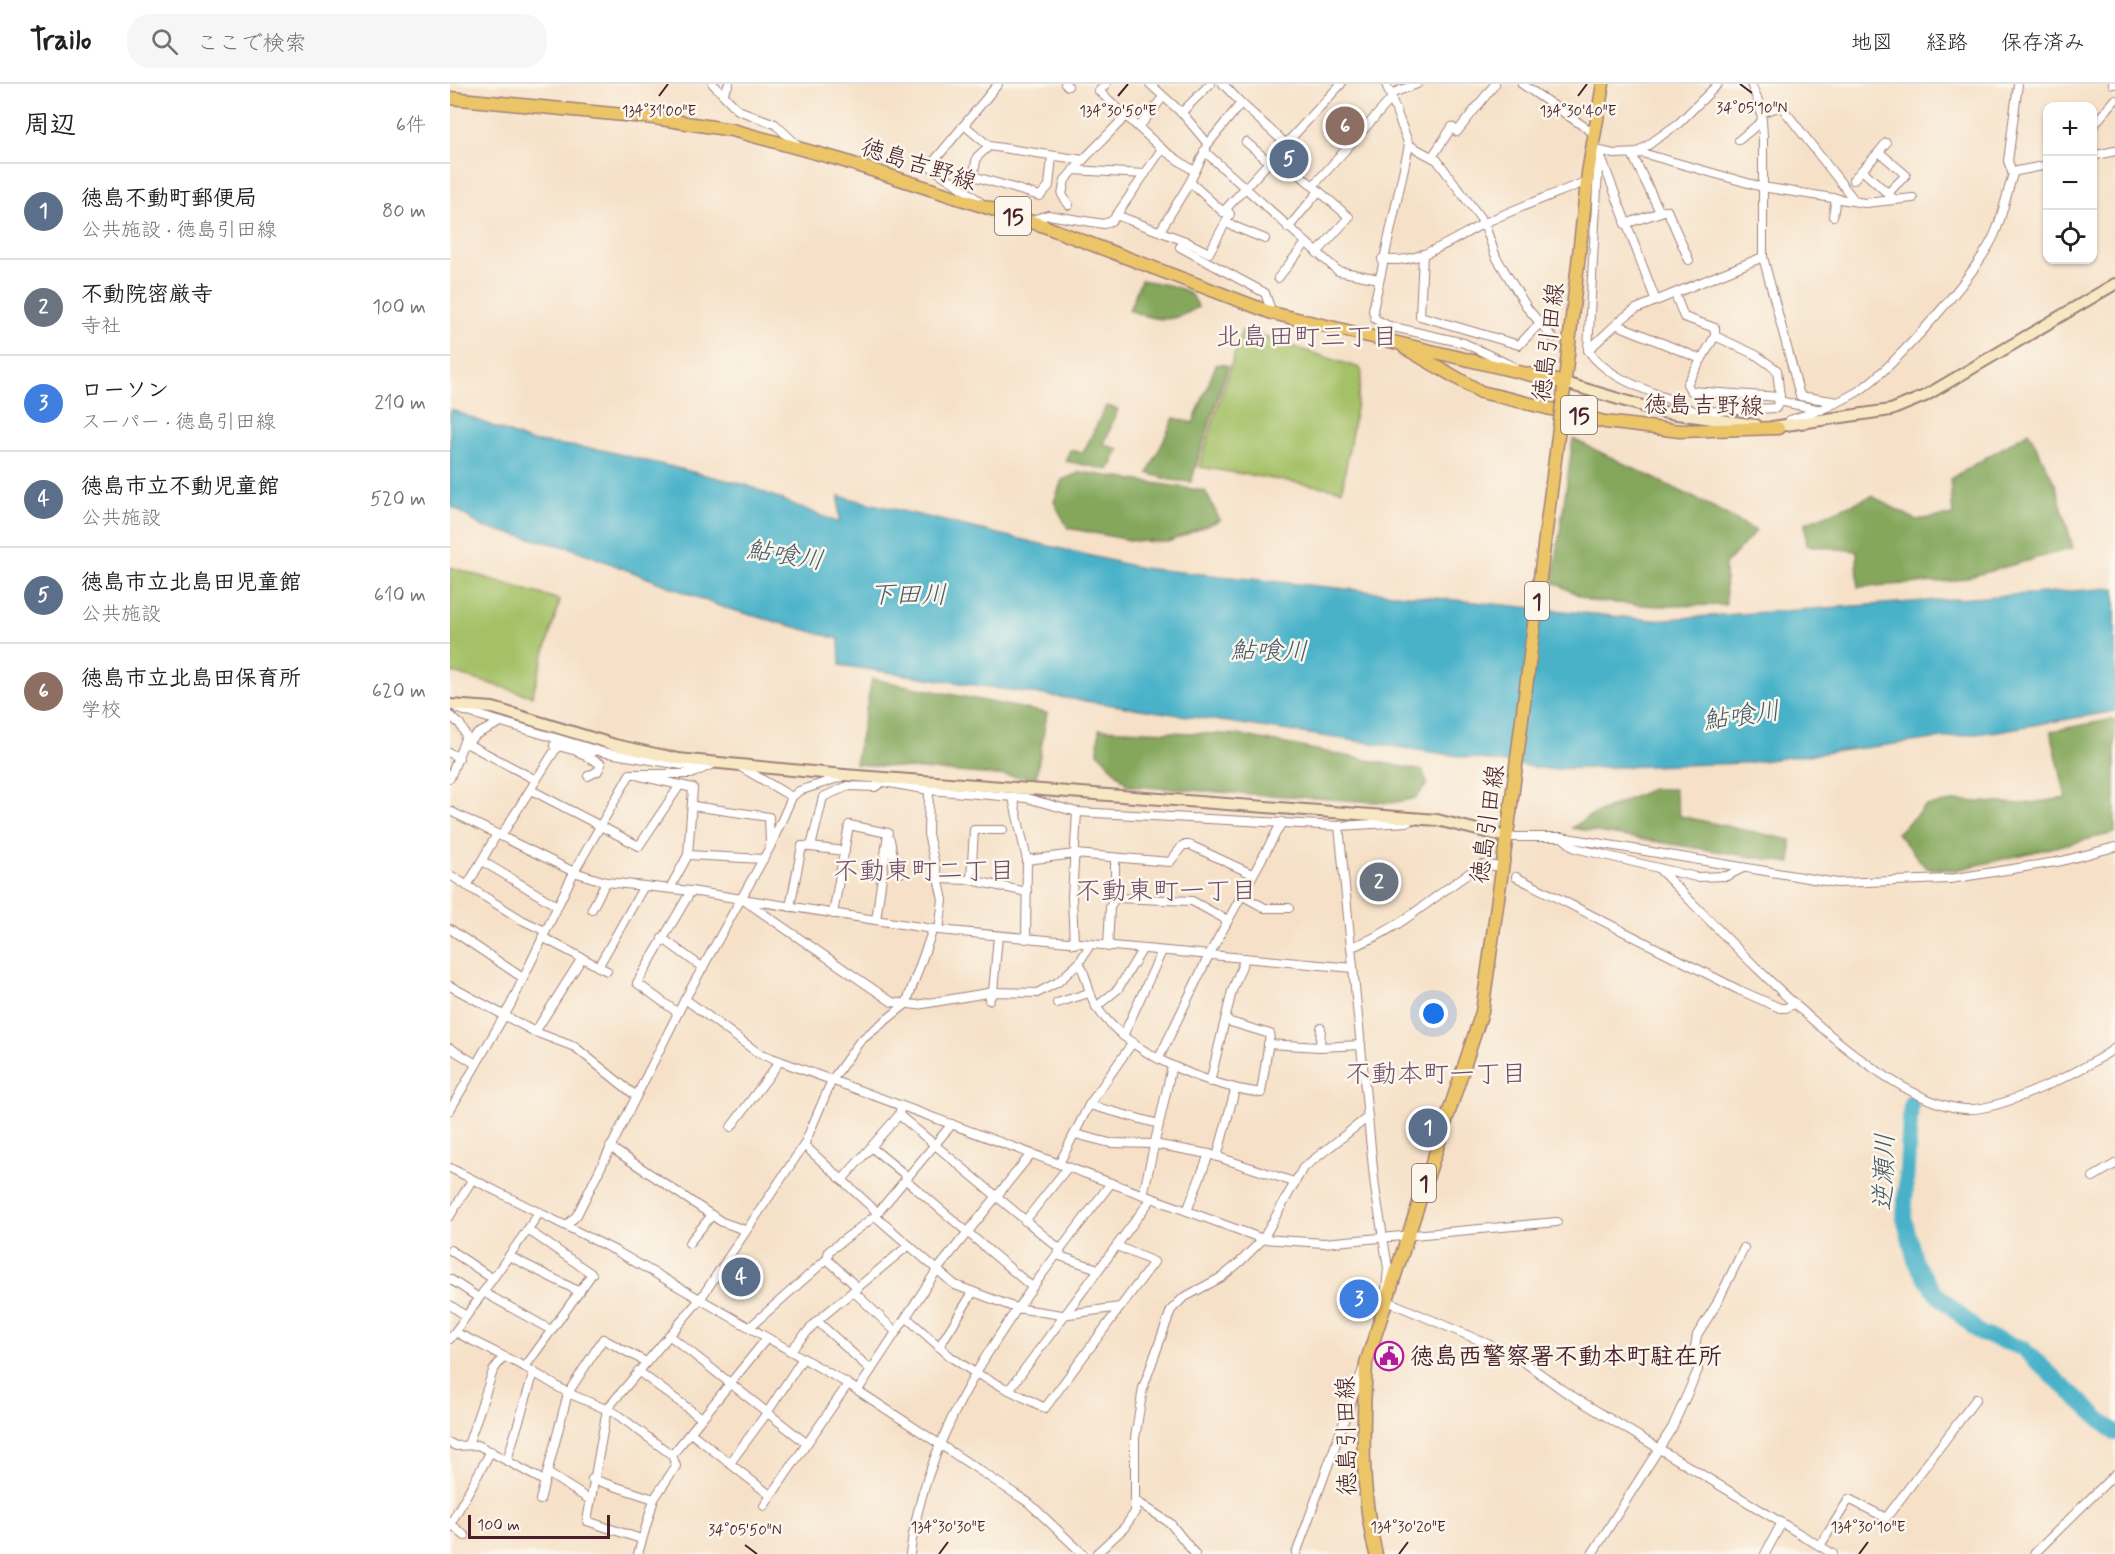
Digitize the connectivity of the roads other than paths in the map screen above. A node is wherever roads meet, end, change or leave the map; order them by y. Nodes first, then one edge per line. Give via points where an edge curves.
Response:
1 (713, 84) edge
2 (729, 84) edge
3 (998, 84) edge
4 (1106, 84) edge
5 (1210, 84) edge
6 (1223, 84) edge
7 (1341, 84) edge
8 (1386, 84) edge
9 (1417, 84) edge
10 (1496, 84) edge
11 (1522, 84) edge
12 (1603, 84) edge
13 (1718, 84) edge
14 (1751, 84) edge
15 (2018, 84) edge
16 (1153, 85) edge
17 (723, 94) junction
18 (1391, 96) junction
19 (1163, 97) junction
20 (450, 98) edge
21 (2115, 100) edge
22 (1241, 103) junction
23 (1181, 113) junction
24 (1126, 116) junction
25 (1762, 117) junction
26 (2097, 122) edge
27 (964, 125) junction
28 (1138, 127) junction
29 (1595, 134) junction
30 (1739, 140) dead end
31 (1246, 142) dead end
32 (1285, 143) junction
33 (1886, 143) dead end
34 (1409, 145) junction
35 (989, 146) junction
36 (1206, 148) junction
37 (801, 149) junction
38 (1162, 149) junction
39 (1596, 150) junction
40 (2115, 151) edge
41 (1879, 152) junction
42 (1275, 153) junction
43 (1634, 153) junction
44 (2097, 155) edge
45 (1052, 156) junction
46 (1432, 157) junction
47 (1083, 160) junction
48 (1268, 161) junction
49 (2043, 166) edge
50 (1073, 170) junction
51 (1862, 170) junction
52 (1194, 171) junction
53 (1145, 174) junction
54 (2013, 174) dead end
55 (1853, 180) dead end
56 (1587, 181) junction
57 (1190, 182) junction
58 (1244, 188) junction
59 (1762, 188) junction
60 (1316, 189) junction
61 (1888, 193) junction
62 (1836, 198) junction
63 (1913, 198) dead end
64 (1895, 200) junction
65 (1855, 201) junction
66 (1069, 205) dead end
67 (985, 207) junction
68 (1226, 209) junction
69 (1660, 212) junction
70 (1116, 215) junction
71 (1833, 216) dead end
72 (1028, 221) junction
73 (1226, 223) junction
74 (1484, 224) junction
75 (1625, 224) junction
76 (1288, 228) junction
77 (1160, 231) junction
78 (1265, 239) dead end
79 (1185, 241) junction
80 (1306, 243) junction
81 (1317, 253) junction
82 (1423, 254) junction
83 (1763, 256) junction
84 (1382, 259) junction
85 (1689, 260) dead end
86 (1278, 278) dead end
87 (1379, 279) junction
88 (2115, 284) edge
89 (1675, 294) junction
90 (1656, 301) junction
91 (1272, 313) junction
92 (1540, 323) junction
93 (1618, 325) junction
94 (1714, 336) junction
95 (1553, 338) dead end
96 (1395, 342) junction
97 (1588, 350) junction
98 (1701, 359) junction
99 (1533, 376) junction
100 (1564, 386) junction
101 (1780, 399) junction
102 (1838, 402) junction
103 (1823, 411) junction
104 (1702, 415) junction
105 (1778, 428) junction
106 (450, 705) edge
107 (450, 716) edge
108 (501, 722) junction
109 (539, 733) junction
110 (466, 743) junction
111 (615, 745) junction
112 (557, 747) junction
113 (577, 751) junction
114 (602, 752) junction
115 (450, 753) edge
116 (459, 758) junction
117 (718, 762) junction
118 (734, 763) junction
119 (630, 774) junction
120 (844, 775) junction
121 (588, 776) dead end
122 (866, 776) junction
123 (450, 778) edge
124 (536, 780) junction
125 (881, 783) junction
126 (680, 785) junction
127 (531, 790) junction
128 (929, 790) junction
129 (792, 797) junction
130 (1013, 798) junction
131 (693, 806) junction
132 (450, 811) edge
133 (1077, 812) junction
134 (1437, 820) junction
135 (1282, 822) junction
136 (599, 826) junction
137 (1339, 826) junction
138 (1004, 830) dead end
139 (888, 833) junction
140 (499, 835) junction
141 (1506, 837) junction
142 (1561, 837) junction
143 (811, 847) junction
144 (2115, 847) edge
145 (770, 848) junction
146 (845, 851) junction
147 (1075, 854) junction
148 (688, 855) junction
149 (763, 859) junction
150 (1027, 860) junction
151 (1115, 860) junction
152 (482, 861) junction
153 (1495, 866) dead end
154 (1744, 867) junction
155 (1658, 868) junction
156 (574, 872) junction
157 (901, 873) dead end
158 (1252, 874) junction
159 (450, 875) edge
160 (1516, 877) dead end
161 (939, 879) junction
162 (971, 880) junction
163 (606, 882) junction
164 (467, 886) junction
165 (644, 886) junction
166 (670, 888) junction
167 (691, 891) junction
168 (1027, 892) junction
169 (1241, 895) junction
170 (1115, 898) junction
171 (742, 899) junction
172 (557, 906) junction
173 (790, 907) junction
174 (1289, 908) dead end
175 (592, 909) dead end
176 (833, 914) junction
177 (876, 920) junction
178 (1227, 920) junction
179 (450, 929) edge
180 (936, 930) junction
181 (543, 934) junction
182 (998, 936) junction
183 (662, 938) junction
184 (1026, 939) junction
185 (1074, 944) junction
186 (1089, 945) junction
187 (1108, 947) junction
188 (1351, 947) junction
189 (1142, 950) junction
190 (1162, 951) junction
191 (1209, 955) junction
192 (582, 958) junction
193 (1245, 958) junction
194 (1079, 963) junction
195 (598, 967) junction
196 (703, 968) junction
197 (1353, 968) junction
198 (607, 972) dead end
199 (523, 978) junction
200 (451, 990) edge
201 (993, 992) junction
202 (1089, 993) junction
203 (686, 999) junction
204 (989, 1000) dead end
205 (1057, 1003) dead end
206 (1795, 1003) junction
207 (906, 1004) junction
208 (1096, 1006) junction
209 (678, 1013) junction
210 (504, 1016) junction
211 (1227, 1021) junction
212 (1321, 1028) dead end
213 (535, 1032) junction
214 (1123, 1036) junction
215 (1133, 1042) junction
216 (1268, 1044) junction
217 (1361, 1045) junction
218 (1320, 1047) junction
219 (450, 1048) edge
220 (2115, 1048) edge
221 (1160, 1058) junction
222 (780, 1061) junction
223 (476, 1064) junction
224 (1172, 1066) junction
225 (832, 1080) junction
226 (1210, 1082) junction
227 (1235, 1090) junction
228 (636, 1096) junction
229 (901, 1105) junction
230 (1089, 1105) junction
231 (450, 1110) edge
232 (899, 1115) junction
233 (1368, 1117) junction
234 (952, 1124) junction
235 (1159, 1124) junction
236 (731, 1127) dead end
237 (1075, 1134) junction
238 (1154, 1144) junction
239 (804, 1145) junction
240 (936, 1145) junction
241 (610, 1147) junction
242 (871, 1147) junction
243 (1031, 1154) junction
244 (1213, 1155) junction
245 (1059, 1164) junction
246 (2115, 1164) edge
247 (1068, 1167) junction
248 (450, 1168) edge
249 (2093, 1177) dead end
250 (907, 1178) junction
251 (472, 1180) junction
252 (842, 1180) junction
253 (1294, 1182) junction
254 (1111, 1183) junction
255 (1143, 1195) junction
256 (996, 1196) junction
257 (1152, 1198) junction
258 (1187, 1211) junction
259 (540, 1212) junction
260 (712, 1215) junction
261 (876, 1215) junction
262 (450, 1216) edge
263 (1025, 1221) junction
264 (1557, 1222) dead end
265 (567, 1225) junction
266 (528, 1230) junction
267 (745, 1230) junction
268 (967, 1231) junction
269 (1382, 1237) junction
270 (1406, 1237) junction
271 (1263, 1239) junction
272 (689, 1243) dead end
273 (909, 1245) junction
274 (1117, 1246) junction
275 (1744, 1248) dead end
276 (450, 1250) edge
277 (1059, 1253) junction
278 (509, 1256) junction
279 (827, 1259) junction
280 (1098, 1269) junction
281 (937, 1270) junction
282 (450, 1279) edge
283 (493, 1279) junction
284 (1032, 1287) junction
285 (856, 1290) junction
286 (580, 1292) junction
287 (973, 1292) junction
288 (481, 1295) junction
289 (701, 1298) junction
290 (1385, 1300) junction
291 (450, 1305) edge
292 (1120, 1307) junction
293 (1016, 1308) junction
294 (1062, 1315) junction
295 (466, 1316) junction
296 (906, 1317) junction
297 (817, 1321) junction
298 (750, 1327) junction
299 (551, 1330) junction
300 (896, 1332) junction
301 (669, 1335) junction
302 (452, 1337) edge
303 (767, 1338) junction
304 (939, 1347) junction
305 (790, 1351) junction
306 (503, 1358) junction
307 (803, 1358) junction
308 (646, 1362) junction
309 (1366, 1363) junction
310 (525, 1367) junction
311 (871, 1370) junction
312 (638, 1371) junction
313 (534, 1372) junction
314 (975, 1373) junction
315 (848, 1383) junction
316 (732, 1384) junction
317 (858, 1390) junction
318 (1009, 1390) junction
319 (568, 1393) junction
320 (1976, 1399) dead end
321 (607, 1409) junction
322 (767, 1413) junction
323 (701, 1418) junction
324 (691, 1433) junction
325 (450, 1443) edge
326 (806, 1443) junction
327 (941, 1443) junction
328 (468, 1445) junction
329 (1660, 1449) junction
330 (491, 1451) junction
331 (672, 1455) junction
332 (507, 1460) junction
333 (730, 1463) junction
334 (2115, 1474) edge
335 (547, 1477) junction
336 (592, 1479) junction
337 (770, 1495) junction
338 (654, 1499) junction
339 (540, 1500) dead end
340 (590, 1500) junction
341 (1136, 1501) junction
342 (764, 1506) dead end
343 (1781, 1524) junction
344 (450, 1525) edge
345 (465, 1536) dead end
346 (641, 1539) junction
347 (1820, 1546) junction
348 (2040, 1547) junction
349 (638, 1554) edge
350 (910, 1554) edge
351 (1083, 1554) edge
352 (1096, 1554) edge
353 (1195, 1554) edge
354 (1296, 1554) edge
355 (1376, 1554) edge
356 (1592, 1554) edge
357 (1766, 1554) edge
358 (1833, 1554) edge
359 (2034, 1554) edge
360 (2048, 1554) edge

1 - 17 street
2 - 17 street
3 - 27 street
4 - 24 street via 1099,91
5 - 23 street
6 - 22 street
7 - 32 street
8 - 18 street
9 - 18 street
10 - 46 street via 1457,132 1452,127
11 - 29 street
12 - 29 main road, 徳島引田線 / 1
13 - 43 street via 1679,123
14 - 25 street
15 - 49 street via 2008,160 2012,172
16 - 19 street
17 - 37 street via 738,110 774,124
18 - 34 street
18 - 60 street
19 - 23 street
19 - 28 street
20 - 37 main road, 徳島吉野線 / 15 via 654,118 732,130
21 - 26 street
22 - 32 street
22 - 36 street
23 - 36 street
24 - 28 street
24 - 47 street
25 - 30 street
25 - 59 street
25 - 65 street via 1781,106
27 - 35 street
27 - 67 street via 930,166 968,190
28 - 38 street
29 - 39 main road, 徳島引田線 / 1
31 - 48 street
32 - 42 street
33 - 41 street
34 - 46 street
34 - 84 street
35 - 45 street
35 - 45 street via 977,157 973,176 1040,196 1050,186
36 - 52 street
36 - 58 street
37 - 67 main road, 徳島吉野線 / 15
38 - 52 street
38 - 53 street
39 - 43 street
39 - 56 main road, 徳島引田線 / 1
39 - 75 street
39 - 97 street
40 - 44 street
41 - 51 street
41 - 61 street via 1909,172
42 - 48 street
42 - 60 street
43 - 59 street
43 - 69 street
45 - 47 street
46 - 74 street
47 - 50 street
48 - 58 street
50 - 53 street
50 - 66 street via 1065,180 1062,195
51 - 55 street
51 - 61 street
52 - 57 street
53 - 70 street
54 - 102 street via 1996,232 1971,275 1888,364 1859,391
56 - 74 street
56 - 100 main road, 徳島引田線 / 1
57 - 68 street via 1223,212
57 - 77 street
58 - 68 street
58 - 76 street
59 - 62 street
59 - 83 street
60 - 76 street
60 - 81 street via 1349,217
61 - 64 street
62 - 65 street
62 - 71 street
63 - 64 street
64 - 65 street
67 - 72 main road, 徳島吉野線 / 15
68 - 73 street via 1230,214
69 - 75 street
69 - 85 street via 1667,210
70 - 72 street via 1104,224 1048,215
70 - 77 street
72 - 91 main road, 徳島吉野線 / 15
73 - 78 street
73 - 79 street via 1209,253
74 - 82 street
74 - 92 street via 1496,257
75 - 90 street
76 - 80 street
77 - 79 street
79 - 91 street via 1180,247 1265,293
80 - 81 street
80 - 86 street
81 - 87 street via 1338,271
82 - 84 street via 1395,261
82 - 92 street via 1420,316 1519,345
83 - 89 street
83 - 102 street via 1800,396
84 - 87 street
87 - 99 street via 1375,319 1389,327 1464,343
88 - 105 street via 1925,396 1891,410
89 - 90 street
89 - 94 street via 1684,317 1715,328
90 - 93 street via 1623,316
91 - 96 main road, 徳島吉野線 / 15
92 - 95 street
93 - 97 street
93 - 98 street
94 - 98 street
94 - 101 street via 1756,355 1776,370
96 - 99 main road, 徳島吉野線 / 15
96 - 105 main road, 徳島吉野線 / 15 via 1481,392 1605,422 1680,431
97 - 104 street via 1596,362
98 - 101 street via 1687,384 1691,391
99 - 100 main road, 徳島吉野線 / 15
100 - 104 street via 1662,412
100 - 141 main road, 徳島引田線 / 1, bridge
101 - 103 street
101 - 104 street via 1776,408
102 - 103 street
103 - 105 street via 1787,421
104 - 105 street
106 - 108 street
106 - 111 street via 493,708
107 - 110 street via 460,724
108 - 109 street
108 - 110 street
109 - 112 street
109 - 114 street
110 - 116 street
110 - 124 street
111 - 114 street
111 - 117 street via 678,759
112 - 113 street
112 - 124 street
113 - 114 street
113 - 121 street via 601,764 598,771
114 - 117 street via 694,767
115 - 116 street
116 - 123 street
117 - 118 street
117 - 119 street via 691,774
118 - 120 street
118 - 129 street
119 - 126 street
119 - 136 street
120 - 122 street
120 - 129 street
122 - 125 street
122 - 134 street
124 - 127 street
125 - 128 street
125 - 143 street via 875,787 848,786 823,797
126 - 131 street via 693,788
126 - 136 street via 639,846
127 - 136 street
127 - 140 street
128 - 130 street
128 - 161 street via 928,834
129 - 145 street
130 - 133 street
130 - 150 street
131 - 145 street via 769,817
131 - 148 street
132 - 140 street
133 - 135 street
133 - 147 street
134 - 137 street
134 - 141 street
135 - 137 street
135 - 158 street
136 - 156 street
137 - 188 street
138 - 162 street via 974,830
139 - 146 street via 849,825
139 - 157 street
139 - 177 street
140 - 152 street
140 - 156 street
141 - 142 street
141 - 270 main road, 徳島引田線 / 1 via 1482,1012
142 - 154 street
142 - 155 street via 1575,848
143 - 146 street
143 - 173 street via 802,846
144 - 154 street via 2062,861 1950,879 1837,883
145 - 149 street
146 - 176 street
147 - 150 street
147 - 151 street
147 - 185 street
148 - 149 street
148 - 166 street
149 - 171 street
150 - 168 street
151 - 158 street via 1170,862 1183,845 1190,845
151 - 170 street
152 - 164 street
152 - 172 street
153 - 188 street via 1482,865 1399,923
154 - 155 street via 1726,876 1696,877
155 - 206 street
156 - 163 street
156 - 172 street
158 - 169 street
159 - 164 street
160 - 206 street via 1739,990 1780,1008
161 - 162 street
161 - 180 street via 943,900
162 - 168 street
163 - 165 street
163 - 175 street
164 - 181 street
165 - 166 street
165 - 195 street
166 - 167 street
167 - 171 street
167 - 183 street
168 - 184 street
169 - 174 street via 1265,908
169 - 178 street
170 - 178 street via 1192,901
170 - 187 street via 1110,907
171 - 173 street
171 - 196 street
171 - 207 street via 891,1002
172 - 181 street
173 - 176 street
176 - 177 street
177 - 180 street
178 - 191 street
179 - 199 street
180 - 182 street
180 - 207 street
181 - 192 street
181 - 199 street
182 - 184 street
182 - 201 street
183 - 196 street
183 - 209 street via 637,983
184 - 185 street
185 - 186 street
186 - 187 street
186 - 194 street
187 - 189 street
188 - 197 street
189 - 190 street
189 - 208 street via 1118,989
190 - 191 street
190 - 214 street
191 - 193 street
191 - 221 street
192 - 195 street
192 - 213 street
193 - 197 street
193 - 211 street via 1232,991
194 - 201 street via 1058,982 1037,993
194 - 202 street via 1087,975
195 - 198 street
196 - 203 street
197 - 217 street
199 - 210 street
200 - 210 street
201 - 204 street
201 - 207 street
202 - 205 street
202 - 208 street
203 - 209 street
203 - 222 street via 758,1053
206 - 220 street via 1870,1068 1922,1099 1946,1107 1968,1110 2034,1091
207 - 225 street via 860,1041
208 - 214 street
209 - 228 street
210 - 213 street
210 - 223 street
211 - 216 street via 1270,1034
211 - 226 street
212 - 218 street
213 - 228 street via 575,1047
214 - 215 street
215 - 221 street
215 - 230 street
216 - 218 street
216 - 227 street via 1261,1094
217 - 218 street
217 - 233 street
219 - 223 street
221 - 224 street
222 - 225 street
222 - 236 street
223 - 231 street
224 - 226 street
224 - 235 street
225 - 229 street
225 - 239 street
226 - 227 street
227 - 244 street
228 - 241 street
229 - 232 street
229 - 234 street
230 - 235 street
230 - 237 street
232 - 240 street
232 - 242 street
233 - 253 street via 1303,1168
233 - 269 street
234 - 240 street
234 - 243 street
235 - 238 street
237 - 238 street via 1110,1143
237 - 245 street
238 - 244 street
238 - 255 street
239 - 252 street
239 - 267 street
240 - 250 street
240 - 256 street
241 - 260 street
241 - 265 street via 576,1215
242 - 250 street
242 - 252 street
243 - 245 street
243 - 256 street
244 - 253 street
244 - 258 street
245 - 247 street
246 - 249 street
247 - 254 street
247 - 263 street
248 - 251 street
250 - 261 street
250 - 268 street
251 - 259 street
251 - 262 street
252 - 261 street
253 - 271 street
254 - 255 street
254 - 277 street
255 - 257 street
256 - 263 street
256 - 268 street
257 - 258 street
257 - 274 street
258 - 271 street
259 - 265 street
259 - 266 street
260 - 267 street
260 - 272 street
261 - 273 street
261 - 279 street via 829,1251
263 - 277 street
264 - 270 street
265 - 289 street
266 - 278 street
266 - 286 street via 592,1275
267 - 289 street
268 - 281 street
268 - 284 street
269 - 270 street
269 - 271 street via 1324,1243
269 - 290 street via 1388,1268
270 - 290 main road, 徳島引田線 / 1
271 - 341 street via 1222,1277 1183,1298 1166,1321 1143,1388 1135,1438
273 - 281 street
273 - 285 street
274 - 280 street
274 - 292 street via 1154,1262
275 - 329 street via 1697,1335 1698,1370
276 - 283 street
277 - 280 street
277 - 284 street
278 - 283 street
278 - 286 street
279 - 285 street
279 - 298 street
280 - 294 street
281 - 287 street via 955,1285
281 - 296 street
282 - 288 street
283 - 288 street
284 - 293 street
285 - 297 street
285 - 300 street
286 - 299 street
287 - 293 street
287 - 304 street
288 - 295 street
288 - 299 street
289 - 298 street
289 - 301 street
290 - 309 main road, 徳島引田線 / 1
290 - 329 street via 1516,1356 1558,1387
291 - 295 street
292 - 294 street
292 - 318 street via 1046,1408
293 - 294 street
293 - 314 street
294 - 318 street
295 - 302 street
296 - 300 street
296 - 304 street
297 - 305 street
297 - 311 street
298 - 303 street
299 - 310 street
300 - 311 street
301 - 308 street
301 - 316 street
302 - 306 street
303 - 305 street
303 - 316 street
304 - 314 street
305 - 307 street
306 - 310 street
306 - 328 street via 493,1371
307 - 315 street
307 - 322 street
308 - 312 street
308 - 319 street via 603,1339
309 - 354 street
309 - 355 main road, 徳島引田線 / 1 via 1365,1480
310 - 313 street
311 - 317 street
312 - 321 street
312 - 323 street
313 - 319 street
313 - 332 street
314 - 318 street
314 - 327 street
315 - 317 street
315 - 326 street
316 - 322 street
316 - 323 street
317 - 327 street
319 - 321 street
319 - 335 street
320 - 347 street via 1886,1518 1850,1499
321 - 331 street
321 - 336 street
322 - 326 street
322 - 333 street
323 - 324 street
324 - 331 street
324 - 333 street
325 - 328 street
326 - 337 street
327 - 350 street via 914,1526
327 - 351 street via 1029,1503
328 - 330 street
329 - 343 street
329 - 356 street
330 - 332 street
330 - 344 street
331 - 338 street via 676,1466
332 - 335 street
333 - 337 street
334 - 348 street
335 - 339 street
335 - 340 street
336 - 338 street
336 - 340 street
337 - 342 street
338 - 346 street
340 - 346 street via 587,1521
341 - 352 street via 1131,1520
341 - 353 street via 1170,1522
343 - 347 street
343 - 357 street
344 - 345 street
346 - 349 street
347 - 358 street
348 - 359 street
348 - 360 street

